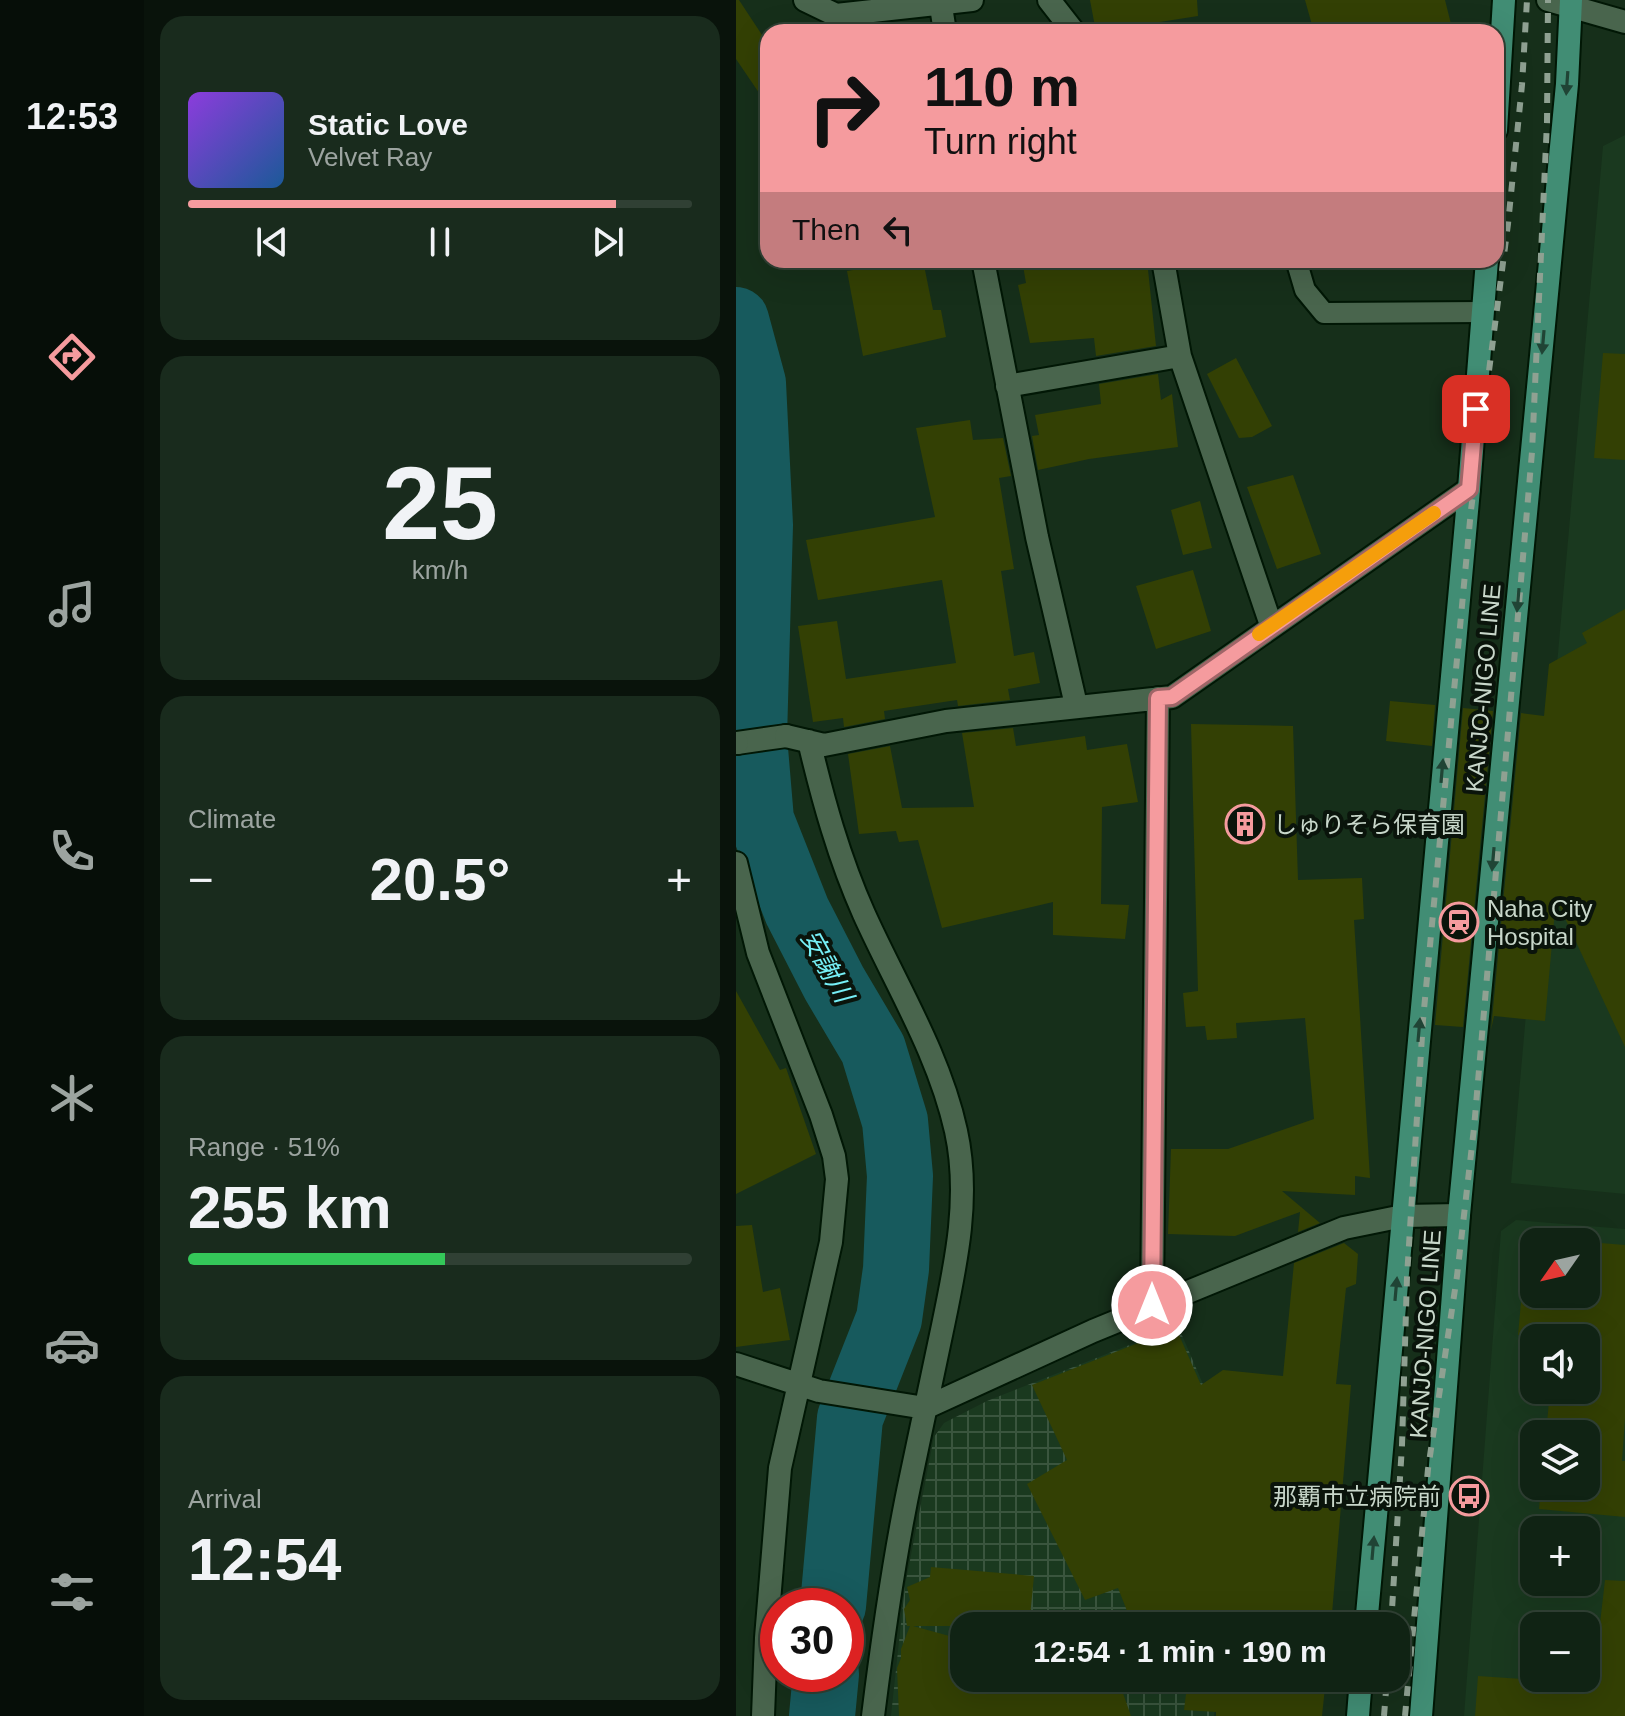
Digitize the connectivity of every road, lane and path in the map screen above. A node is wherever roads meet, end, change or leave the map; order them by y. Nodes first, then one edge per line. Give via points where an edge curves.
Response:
1 (805, 0) edge
2 (972, 0) edge
3 (1049, 0) edge
4 (1504, 0) edge
5 (1548, 0) edge
6 (1571, 2) edge
7 (941, 3) edge
8 (1625, 22) edge
9 (944, 24) edge
10 (1068, 24) edge
11 (1503, 24) edge
12 (985, 268) edge
13 (1164, 268) edge
14 (1298, 268) edge
15 (1486, 268) edge
16 (1483, 312) junction
17 (1180, 356) junction
18 (1007, 386) junction
19 (1469, 489) junction
20 (1271, 625) junction
21 (1158, 698) junction
22 (1076, 705) junction
23 (809, 741) junction
24 (737, 743) edge
25 (736, 863) edge
26 (1459, 1215) junction
27 (1403, 1216) junction
28 (1152, 1305) junction
29 (736, 1364) edge
30 (809, 1388) junction
31 (925, 1408) junction
32 (1367, 1612) edge
33 (1360, 1692) edge
34 (763, 1716) edge
35 (873, 1716) edge
36 (1358, 1716) edge
37 (1421, 1716) edge

1 - 7 street via 836,15
2 - 7 street
3 - 10 street
4 - 11 main road
5 - 6 street
6 - 8 street
6 -> 26 main road, KANJO-NIGO LINE via 1566,100
7 - 9 street
12 - 18 street
13 - 17 street
14 - 16 lane via 1305,290 1324,313
15 - 16 main road, KANJO-NIGO LINE
16 - 19 main road, KANJO-NIGO LINE
17 - 18 street
17 - 20 street
18 - 22 street
19 - 20 street
27 -> 19 main road, KANJO-NIGO LINE
20 - 21 street via 1172,697
21 - 22 street
21 - 28 street
22 - 23 street via 946,721 824,745
23 - 24 street via 786,736
23 - 31 street via 828,819 863,912 929,1049 956,1133 962,1181 960,1230
25 - 30 street via 758,953 834,1156 831,1242
26 - 27 street
26 - 37 main road, KANJO-NIGO LINE
27 - 28 street via 1344,1228
32 -> 27 main road, KANJO-NIGO LINE
28 - 31 street
29 - 30 street
30 - 31 street
30 - 34 street via 780,1468
31 - 35 street via 894,1555
33 - 36 main road

